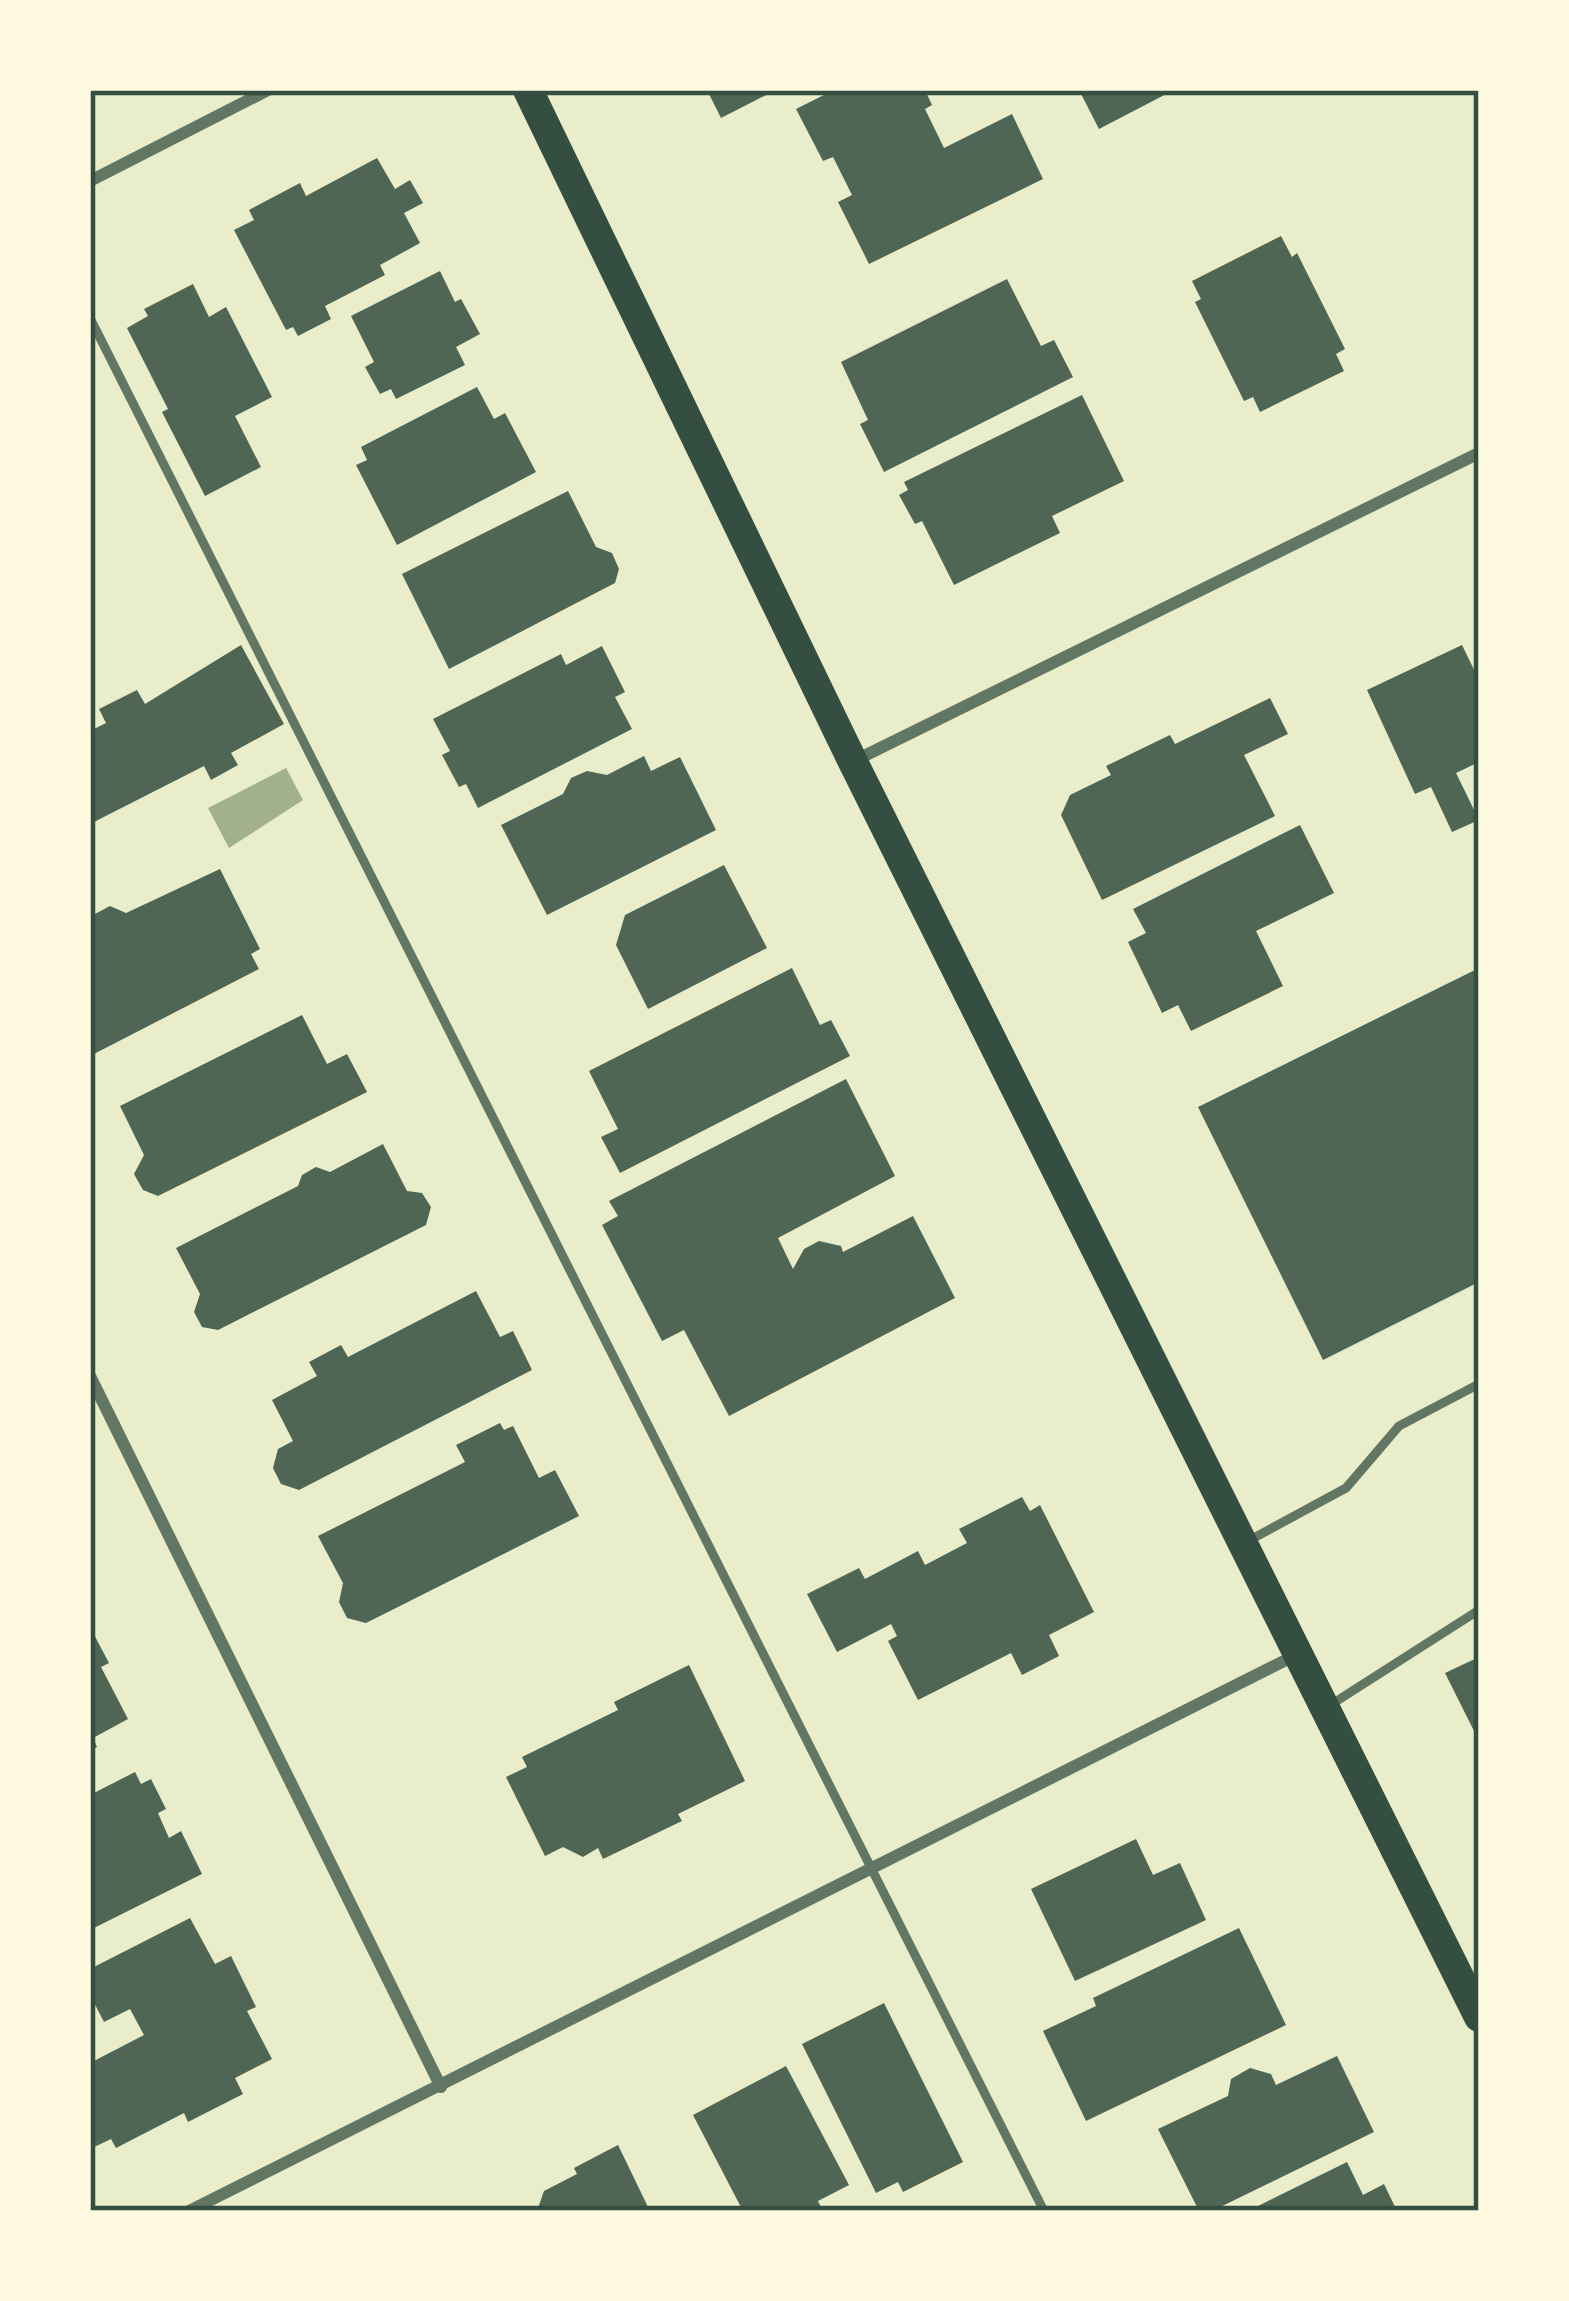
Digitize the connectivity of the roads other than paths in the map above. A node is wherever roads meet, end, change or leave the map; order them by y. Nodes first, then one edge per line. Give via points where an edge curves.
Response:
1 (268, 90) edge
2 (528, 90) edge
3 (90, 182) edge
4 (90, 318) edge
5 (1479, 453) edge
6 (854, 762) junction
7 (90, 1376) edge
8 (1479, 1384) edge
9 (1245, 1543) junction
10 (1479, 1610) edge
11 (1299, 1654) junction
12 (1326, 1708) junction
13 (873, 1869) junction
14 (1479, 2018) edge
15 (440, 2086) junction
16 (189, 2211) edge
17 (1044, 2211) edge

1 - 3 street
2 - 6 main road
4 - 13 lane
5 - 6 street
6 - 9 main road
7 - 15 street
8 - 9 lane via 1399,1426 1346,1488
9 - 11 main road
10 - 12 lane
11 - 12 main road
11 - 13 street
12 - 14 main road
13 - 15 street
13 - 17 lane
15 - 16 street

